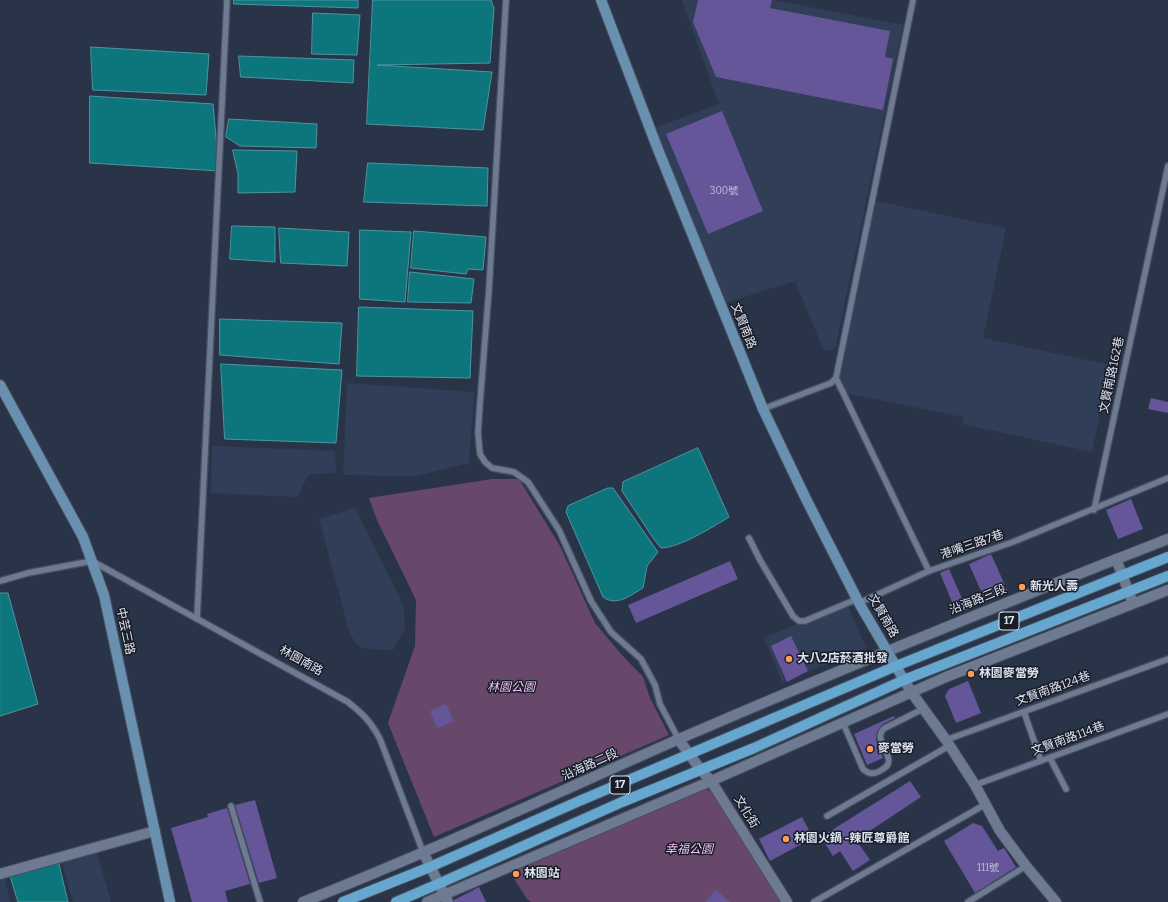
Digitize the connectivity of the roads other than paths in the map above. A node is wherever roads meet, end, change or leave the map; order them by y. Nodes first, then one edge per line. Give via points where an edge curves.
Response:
1 (227, 0) edge
2 (506, 0) edge
3 (601, 0) edge
4 (913, 0) edge
5 (1168, 166) edge
6 (836, 378) junction
7 (0, 385) edge
8 (763, 409) junction
9 (1168, 478) edge
10 (1094, 510) junction
11 (749, 538) dead end
12 (1168, 539) edge
13 (1168, 557) edge
14 (1116, 559) junction
15 (92, 561) junction
16 (929, 571) junction
17 (1122, 575) junction
18 (1168, 576) edge
19 (0, 581) edge
20 (1168, 590) edge
21 (1129, 592) junction
22 (858, 601) junction
23 (1133, 603) junction
24 (196, 619) junction
25 (888, 650) junction
26 (1168, 659) edge
27 (896, 666) junction
28 (904, 680) junction
29 (912, 693) junction
30 (923, 709) junction
31 (1024, 712) junction
32 (1168, 714) edge
33 (843, 723) junction
34 (679, 740) junction
35 (947, 743) junction
36 (690, 755) junction
37 (1050, 758) junction
38 (1041, 761) junction
39 (700, 769) junction
40 (711, 781) junction
41 (975, 785) junction
42 (1066, 789) dead end
43 (986, 804) junction
44 (231, 806) dead end
45 (827, 816) dead end
46 (155, 831) junction
47 (423, 852) junction
48 (1026, 866) junction
49 (430, 867) junction
50 (0, 874) edge
51 (438, 884) junction
52 (446, 899) edge
53 (170, 902) edge
54 (260, 902) edge
55 (303, 902) edge
56 (343, 902) edge
57 (396, 902) edge
58 (427, 902) edge
59 (788, 902) edge
60 (814, 902) edge
61 (968, 902) edge
62 (1056, 902) edge

1 - 24 lane
2 - 34 lane via 478,433 480,454 492,468 514,472 528,482 558,530 591,600 611,632 640,659 655,685 660,704
3 - 8 street, 文賢南路 via 657,147
4 - 6 lane
5 - 10 lane, 文賢南路162巷
6 - 8 lane via 831,383
6 - 16 lane
7 - 15 street, 中芸三路 via 80,531
8 - 22 street, 文賢南路
9 - 10 lane
10 - 16 lane, 港嘴三路7巷
11 - 22 lane via 793,616 799,621
12 - 14 street, 沿海路三段
13 - 17 main road, 17
14 - 17 street
14 - 25 street, 沿海路三段
15 - 19 lane
15 - 24 lane, 林園南路
15 - 46 street, 中芸三路 via 104,595
16 - 22 lane, 港嘴三路7巷
17 - 21 street
17 - 27 main road, 17
18 - 21 main road, 17
20 - 23 street
21 - 23 street
21 - 28 main road, 17
22 - 25 street, 文賢南路
23 - 29 street
24 - 47 lane, 林園南路 via 360,711 372,724 380,739
25 - 27 street, 文賢南路
25 - 34 street, 沿海路二段
26 - 31 lane, 文賢南路124巷
27 - 28 street, 文賢南路
27 - 36 main road, 17
28 - 29 street
28 - 39 main road, 17 via 754,748
29 - 30 street
29 - 33 street
30 - 33 lane via 882,731 880,736 888,764 875,773 863,769
30 - 35 street
31 - 35 lane, 文賢南路124巷
31 - 38 lane
32 - 37 lane, 文賢南路114巷
33 - 40 street
34 - 36 street, 文化街
34 - 47 street, 沿海路二段
35 - 41 street
35 - 45 lane, 文賢南路124巷
36 - 39 street, 文化街
36 - 49 main road, 17
37 - 38 lane, 文賢南路114巷
37 - 42 lane
38 - 41 lane, 文賢南路114巷
39 - 40 street, 文化街
39 - 51 main road, 17
40 - 52 street
40 - 59 street, 文化街
41 - 43 street
43 - 48 street via 1000,831
43 - 60 lane
44 - 54 lane
46 - 50 street
46 - 53 street, 中芸三路
47 - 49 street
47 - 55 street, 沿海路二段
48 - 61 lane
48 - 62 street
49 - 51 street
49 - 56 main road, 17
51 - 52 street
51 - 57 main road, 17
52 - 58 street

